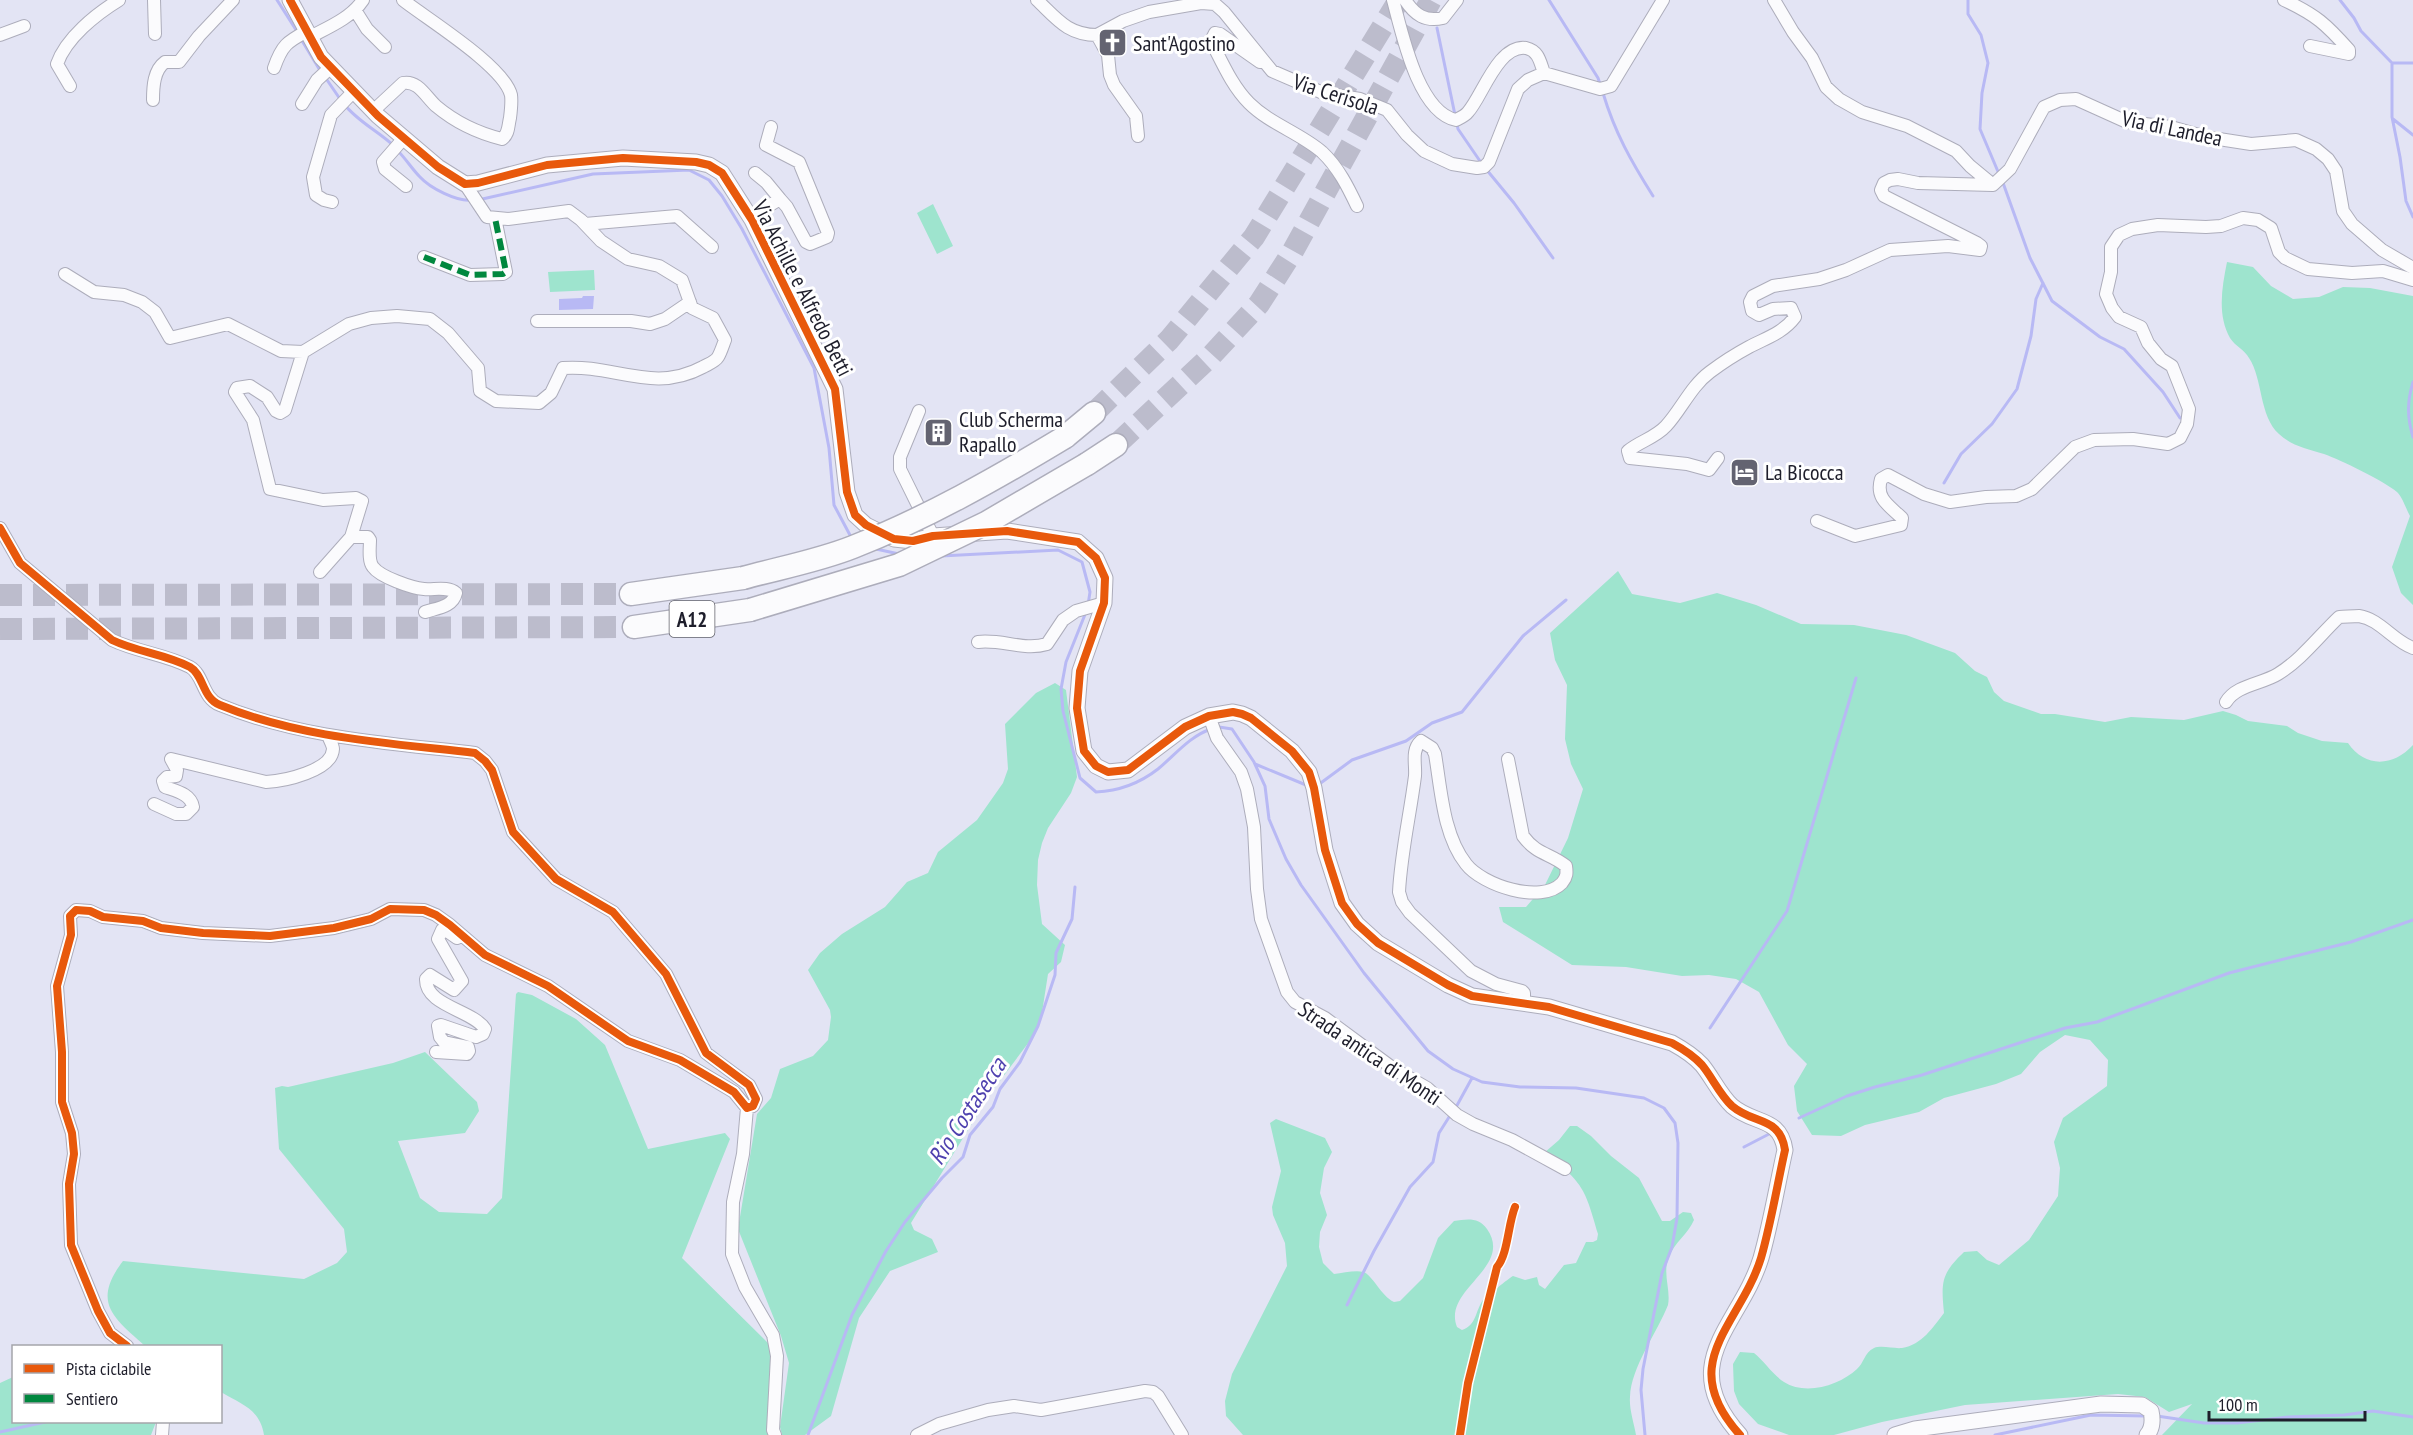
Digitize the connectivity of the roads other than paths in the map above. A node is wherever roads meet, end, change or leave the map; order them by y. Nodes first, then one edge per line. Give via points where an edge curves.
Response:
1 (119, 0) edge
2 (154, 0) edge
3 (233, 0) edge
4 (290, 0) edge
5 (403, 0) edge
6 (1037, 0) edge
7 (1393, 0) edge
8 (1405, 0) edge
9 (1457, 0) edge
10 (1663, 0) edge
11 (1774, 0) edge
12 (2284, 0) edge
13 (359, 5) edge
14 (24, 26) dead end
15 (154, 34) dead end
16 (305, 34) junction
17 (0, 35) edge
18 (1097, 35) junction
19 (2310, 46) dead end
20 (385, 47) dead end
21 (274, 68) dead end
22 (330, 69) junction
23 (1272, 71) junction
24 (1544, 74) junction
25 (70, 86) dead end
26 (352, 93) junction
27 (153, 100) dead end
28 (302, 104) dead end
29 (373, 111) junction
30 (771, 127) dead end
31 (1138, 136) dead end
32 (402, 140) junction
33 (755, 173) dead end
34 (1993, 185) junction
35 (406, 186) dead end
36 (467, 186) junction
37 (780, 199) junction
38 (332, 202) dead end
39 (1356, 206) dead end
40 (491, 217) junction
41 (750, 217) junction
42 (585, 224) junction
43 (712, 247) dead end
44 (424, 257) dead end
45 (2413, 268) edge
46 (65, 274) dead end
47 (2413, 280) edge
48 (690, 302) junction
49 (537, 321) dead end
50 (303, 352) junction
51 (919, 411) dead end
52 (1094, 413) tunnel mouth
53 (1116, 445) tunnel mouth
54 (1718, 458) dead end
55 (1817, 521) dead end
56 (0, 528) edge
57 (933, 536) junction
58 (351, 537) junction
59 (320, 572) dead end
60 (631, 594) tunnel mouth
61 (1101, 603) junction
62 (425, 612) dead end
63 (634, 627) tunnel mouth
64 (978, 642) dead end
65 (2413, 648) edge
66 (2226, 702) dead end
67 (1210, 719) junction
68 (327, 735) junction
69 (1508, 759) dead end
70 (154, 804) dead end
71 (482, 953) junction
72 (1524, 1004) junction
73 (436, 1052) dead end
74 (747, 1108) junction
75 (1564, 1169) dead end
76 (125, 1345) edge
77 (775, 1435) edge
78 (917, 1435) edge
79 (1182, 1435) edge
80 (1740, 1435) edge
81 (1895, 1435) edge
82 (2147, 1435) edge

1 - 25 street via 87,22 60,56 57,64
2 - 15 street
3 - 27 street via 179,62 159,66
4 - 16 street
5 - 29 street via 465,43 504,82 511,101 507,134 502,139 477,132 435,105 409,82
6 - 18 street via 1064,26 1081,35
7 - 24 street via 1424,93 1447,118 1456,120 1467,114 1496,66 1521,48 1538,55
8 - 9 street via 1419,16 1431,21 1443,18
10 - 24 street via 1611,86 1600,89
11 - 34 street via 1826,87 1839,99 1956,151
12 - 19 street via 2327,26 2349,54
13 - 16 street via 341,20
13 - 20 street via 367,28
14 - 17 street
16 - 21 street via 287,42
16 - 22 street
18 - 23 street, Via Cerisola via 1149,12 1215,4
18 - 31 street via 1108,55 1114,85 1136,116
22 - 26 street
22 - 28 street via 317,80
23 - 24 street, Via Cerisola via 1323,93 1360,99 1387,110 1424,151 1452,164 1477,168 1490,162 1518,89
23 - 39 street via 1220,34 1212,34 1211,40 1232,80 1249,103 1272,122 1320,150 1345,181
26 - 29 street
26 - 38 street via 331,115 313,181 316,195
29 - 32 street
30 - 37 street via 766,144 799,162 827,237 806,242
32 - 35 street via 383,162 385,169
32 - 36 street
33 - 37 street
34 - 45 street, Via di Landea via 2010,169 2044,106 2060,100 2076,99 2127,122 2171,127 2206,137 2251,144 2296,140 2328,159 2336,171 2343,211 2352,224 2382,250
34 - 54 street via 1898,179 1884,183 1881,190 1884,196 1977,243 1980,250 1948,246 1890,250 1846,270 1819,279 1773,286 1753,296 1752,311 1759,315 1791,308 1795,317 1787,326 1708,374 1656,436 1628,451 1630,458 1709,470
36 - 40 street
36 - 41 street, Via Achille e Alfredo Betti via 558,164 623,158 696,162 722,173
37 - 41 street
40 - 42 street via 508,219 568,211
40 - 44 street via 506,272 503,274 470,275
41 - 57 street, Via Achille e Alfredo Betti via 835,389 847,492 855,515 894,539 912,541
42 - 43 street via 677,216
42 - 48 street via 601,241 628,259 659,266 682,280
46 - 50 street via 94,292 124,295 142,302 155,312 170,338 228,324 281,351
47 - 55 street via 2383,272 2308,269 2285,258 2271,228 2258,220 2243,218 2221,226 2158,225 2132,229 2119,235 2111,247 2106,294 2119,317 2141,327 2148,343 2172,366 2189,409 2180,438 2168,444 2133,439 2094,440 2075,447 2032,489 2016,496 1950,502 1924,494 1888,475 1881,479 1878,488 1886,506 1902,518 1901,525 1855,536
48 - 49 street via 650,324
48 - 50 street via 692,308 713,318 725,340 717,359 694,372 666,380 640,379 581,366 563,368 551,393 539,403 496,401 480,391 478,368 448,333 430,319 371,318 349,324
50 - 58 street via 285,410 280,413 267,397 250,386 235,392 254,420 270,489 323,500 360,498
51 - 57 street via 900,457 900,469
52 - 60 highway, A12, bridge via 1065,437 1008,472 851,548 742,578
53 - 63 highway, A12, bridge via 987,523 899,565 750,610
56 - 68 street via 20,563 112,640 192,668 217,704
57 - 61 street via 1007,531 1078,542 1096,558 1105,578
58 - 59 street
58 - 62 street via 368,537 374,569 401,583 422,589 452,589 456,593 445,607
61 - 64 street via 1063,620 1047,644
61 - 67 street via 1077,688 1083,745 1091,762 1108,772 1128,770 1185,727
65 - 66 street via 2360,616 2339,617 2291,665 2258,684 2237,690
67 - 72 street via 1233,712 1251,718 1292,751 1309,772 1325,850 1342,903 1357,924 1378,943 1448,985 1472,996
67 - 75 street, Strada antica di Monti via 1247,789 1261,919 1287,992 1295,1002 1325,1018 1426,1088 1465,1120
68 - 70 street via 333,748 321,767 280,782 171,759 176,776 167,777 163,781 165,787 189,797 193,807 186,814 176,814
68 - 74 street via 475,753 485,761 492,770 513,832 556,879 613,912 666,974 706,1053 749,1085 756,1099
69 - 72 street via 1523,836 1542,854 1566,866 1565,878 1548,891 1524,893 1499,886 1467,866 1455,847 1432,748 1421,741 1416,745 1399,892 1410,913 1466,967 1496,984 1522,991
71 - 73 street via 447,931 439,932 438,939 462,981 454,990 430,975 426,979 428,991 482,1023 485,1029 476,1036 438,1026 444,1042 464,1045 469,1051
71 - 74 street via 548,986 628,1041 680,1060 734,1092
71 - 76 street via 436,915 410,909 390,909 371,919 334,928 270,936 161,928 81,909 70,916 71,935 57,986 62,1102 74,1154 69,1184 71,1245 98,1311 110,1333
72 - 80 street via 1549,1007 1672,1043 1701,1064 1731,1104 1776,1127 1784,1140 1761,1258 1713,1355 1712,1386 1718,1406
74 - 77 street via 733,1202 732,1254 745,1287 773,1335 777,1356
78 - 79 street via 939,1424 988,1410 1014,1406 1050,1409 1145,1391 1158,1396
81 - 82 street via 2101,1404 2142,1406 2151,1411 2151,1431

